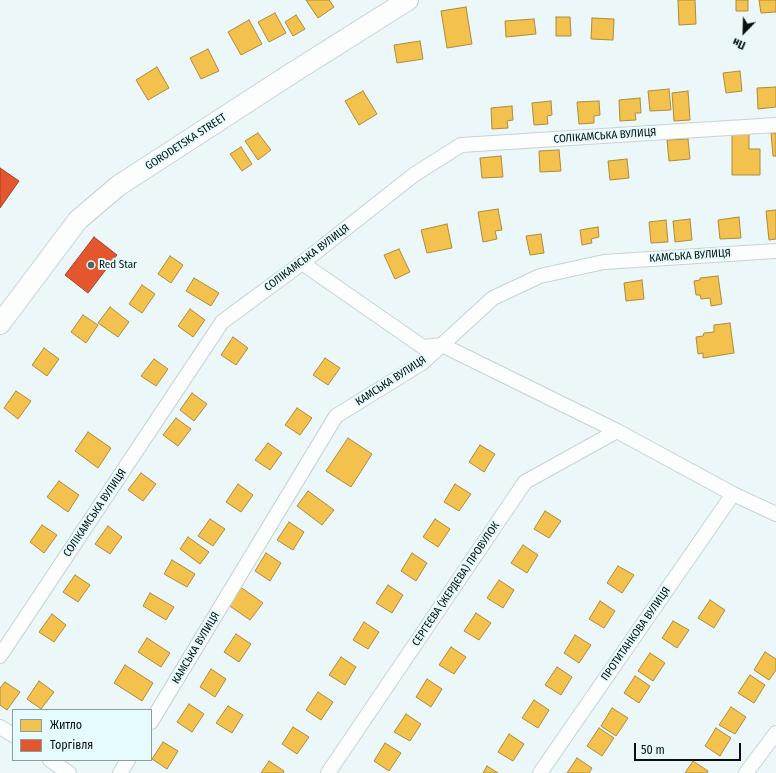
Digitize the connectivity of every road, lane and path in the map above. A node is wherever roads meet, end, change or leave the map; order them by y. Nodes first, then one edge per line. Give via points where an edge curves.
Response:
1 (408, 0) edge
2 (776, 125) edge
3 (776, 251) edge
4 (302, 263) junction
5 (0, 324) edge
6 (442, 345) junction
7 (617, 431) junction
8 (733, 494) junction
9 (776, 514) edge
10 (0, 656) edge
11 (152, 720) edge
12 (0, 726) edge
13 (776, 733) edge
14 (12, 734) edge
15 (51, 761) edge
16 (127, 761) edge
17 (69, 773) edge
18 (120, 773) edge
19 (328, 773) edge
20 (540, 773) edge
21 (746, 773) edge

1 - 5 main road, GORODETSKA STREET via 118,186 78,220
2 - 4 street, СОЛІКАМСЬКА ВУЛИЦЯ via 461,145 416,174
3 - 6 street, КАМСЬКА ВУЛИЦЯ via 604,262 540,276 493,298
4 - 6 street via 423,347
4 - 10 street, СОЛІКАМСЬКА ВУЛИЦЯ via 222,322
6 - 7 street
6 - 11 street, КАМСЬКА ВУЛИЦЯ via 422,363 336,416
7 - 8 street
7 - 19 street, СЕРГЕЄВА (ЖЕРДЄВА) ПРОВУЛОК via 525,482
8 - 9 street
8 - 20 street, ПРОТИТАНКОВА ВУЛИЦЯ
12 - 14 street
13 - 21 street
15 - 17 street
16 - 18 street

